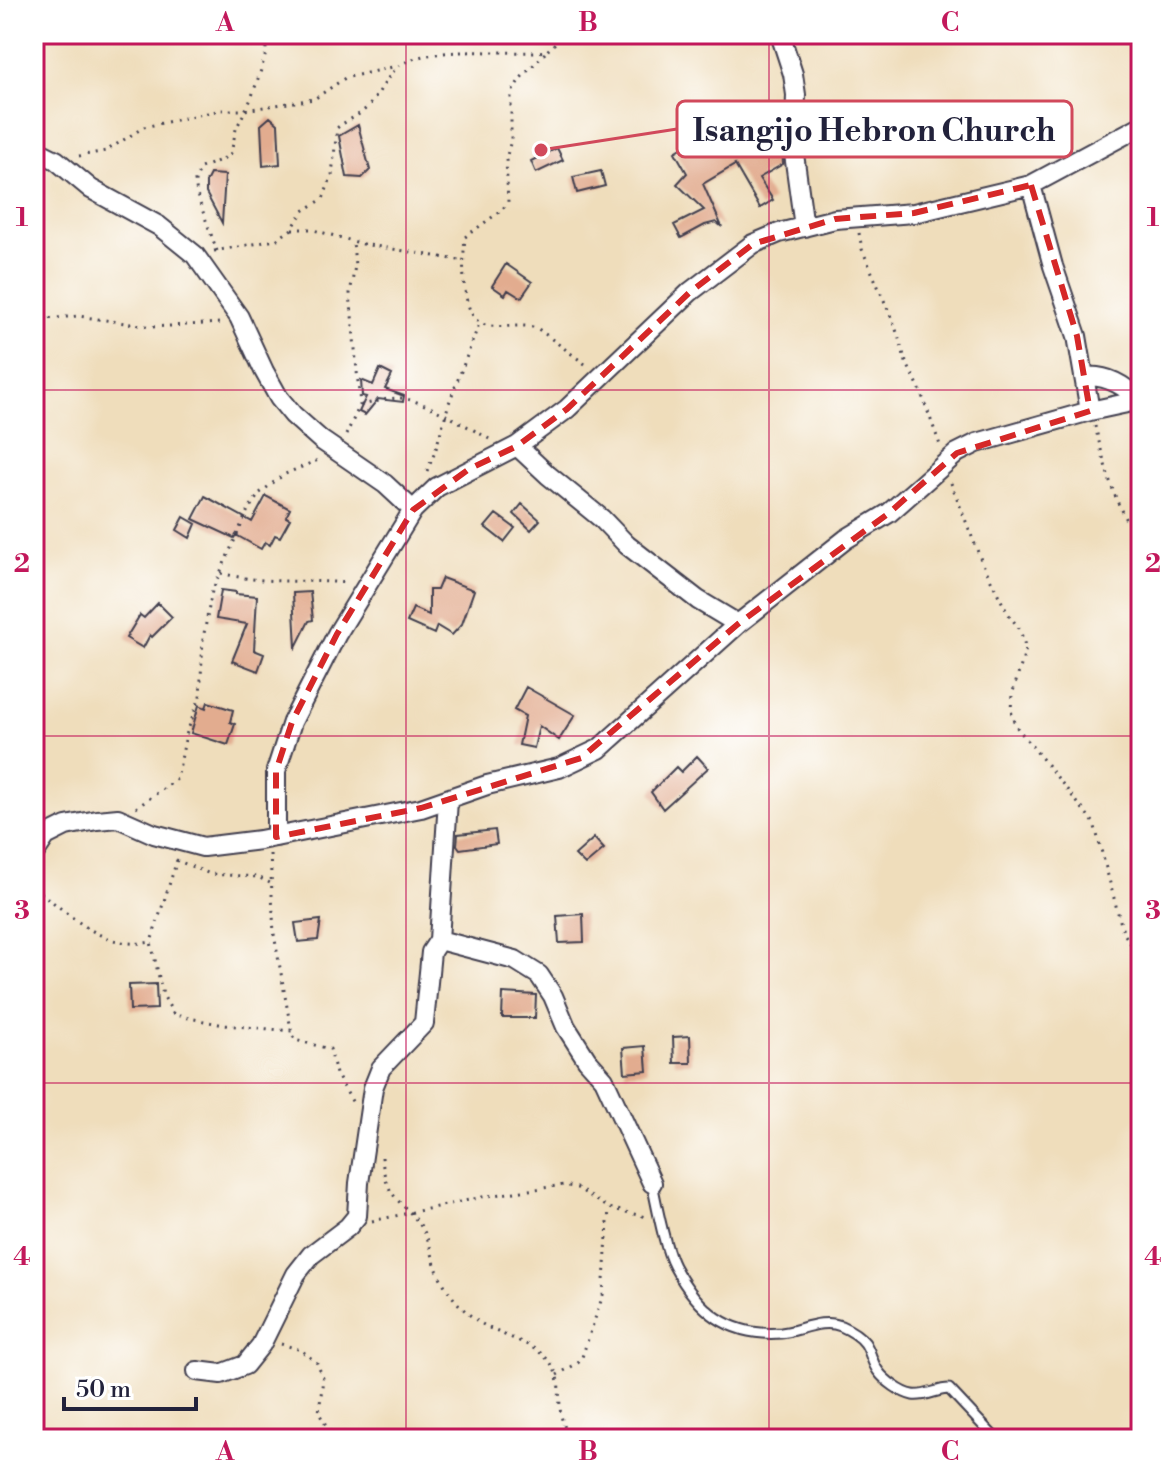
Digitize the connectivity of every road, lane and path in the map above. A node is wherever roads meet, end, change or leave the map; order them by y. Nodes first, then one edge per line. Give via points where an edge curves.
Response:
1 (266, 34) edge
2 (564, 34) edge
3 (780, 34) edge
4 (547, 51) junction
5 (401, 65) junction
6 (245, 110) junction
7 (1141, 126) edge
8 (34, 149) edge
9 (56, 160) junction
10 (1031, 185) junction
11 (856, 217) junction
12 (804, 227) junction
13 (292, 229) junction
14 (353, 242) junction
15 (217, 251) junction
16 (195, 255) junction
17 (464, 261) junction
18 (34, 320) edge
19 (242, 322) junction
20 (479, 323) junction
21 (1084, 377) junction
22 (600, 378) junction
23 (1140, 400) edge
24 (360, 405) junction
25 (1090, 411) junction
26 (446, 415) junction
27 (512, 448) junction
28 (337, 452) junction
29 (943, 466) junction
30 (425, 473) dead end
31 (413, 510) junction
32 (1141, 543) edge
33 (221, 573) junction
34 (367, 585) junction
35 (738, 624) junction
36 (448, 800) junction
37 (118, 818) junction
38 (273, 838) junction
39 (34, 854) edge
40 (177, 860) dead end
41 (34, 888) edge
42 (439, 940) junction
43 (151, 942) junction
44 (1141, 959) edge
45 (292, 1031) junction
46 (369, 1118) junction
47 (382, 1152) dead end
48 (652, 1183) joint
49 (609, 1208) junction
50 (407, 1212) junction
51 (661, 1221) junction
52 (348, 1227) junction
53 (261, 1345) junction
54 (197, 1371) dead end
55 (557, 1375) junction
56 (562, 1424) junction
57 (334, 1439) edge
58 (556, 1439) edge
59 (575, 1439) edge
60 (996, 1439) edge

1 - 6 path via 266,53
2 - 4 path
3 - 12 street via 796,95 794,154
4 - 5 path via 433,55
4 - 17 path via 511,94 508,202 465,237
5 - 6 path via 345,78 314,99
5 - 13 path via 362,112 337,128 332,175 323,199 303,211
6 - 9 path via 144,127 106,151
6 - 15 path via 231,153 201,168 195,181
7 - 10 street
8 - 9 street
9 - 16 street via 91,189 159,226
10 - 11 street via 914,213
10 - 21 street via 1077,336
11 - 12 street
11 - 29 path via 862,249 919,387
12 - 22 street via 753,244 690,292
13 - 14 path
13 - 15 path via 276,240
14 - 17 path
14 - 24 path via 350,293
15 - 16 path
16 - 19 street
17 - 20 path via 468,309
18 - 19 path via 78,316 152,327
19 - 28 street via 279,398
20 - 22 path via 537,328
20 - 26 path
21 - 23 street via 1117,382
21 - 25 street
22 - 27 street
23 - 25 street
24 - 26 path via 399,398
24 - 28 path
25 - 29 street via 977,443
25 - 32 path via 1116,497
26 - 27 path
26 - 30 path
27 - 31 street via 437,487
27 - 35 street via 627,545
28 - 31 street
28 - 33 path via 283,475 260,493
29 - 35 street via 889,513 846,539
29 - 44 path via 981,560 1026,649 1012,695 1015,725 1094,823 1123,932
31 - 34 street
33 - 34 path via 271,582
33 - 37 path via 203,639 200,697 177,779
34 - 38 street via 292,722 276,771
35 - 36 street via 599,749 559,768
36 - 38 street
36 - 42 street
37 - 38 street via 203,847
37 - 39 street via 66,826 46,836
38 - 45 path via 274,934
40 - 43 path
41 - 43 path via 82,926 127,944
42 - 46 street via 431,952 424,1023 381,1068
42 - 48 street via 515,960 539,975 566,1027 604,1079
43 - 45 path via 163,995 174,1015
45 - 46 path via 295,1040 330,1049 341,1086
46 - 52 street via 357,1216
47 - 50 path via 388,1190
48 - 51 lane
49 - 50 path via 564,1185
49 - 51 path
49 - 55 path via 603,1295 582,1357
50 - 52 path
50 - 55 path via 426,1235 452,1296 479,1322 542,1354
51 - 60 lane via 673,1264 702,1306 722,1323 759,1334 835,1323 865,1342 878,1372 900,1389 912,1395 949,1389
52 - 53 street via 311,1255 296,1274
53 - 54 street via 234,1371
53 - 57 path via 284,1344 317,1363 323,1378 319,1413
55 - 56 path
56 - 58 path
56 - 59 path

